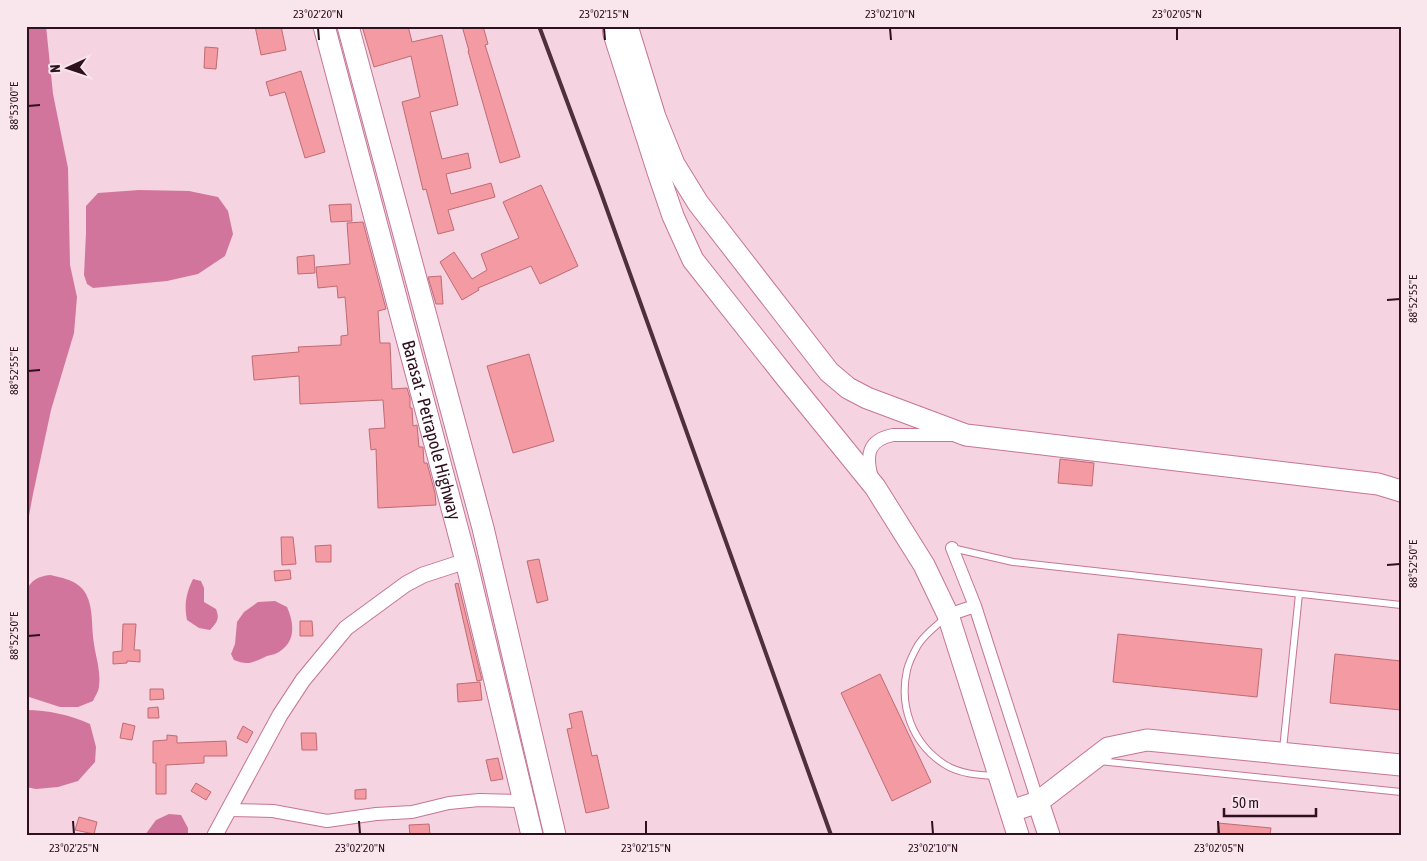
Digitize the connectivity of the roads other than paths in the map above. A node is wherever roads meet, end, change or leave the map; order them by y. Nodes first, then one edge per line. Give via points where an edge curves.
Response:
1 (324, 26) edge
2 (348, 26) edge
3 (613, 26) edge
4 (627, 26) edge
5 (966, 435) junction
6 (875, 487) junction
7 (1401, 491) edge
8 (952, 548) joint
9 (466, 561) junction
10 (1300, 594) junction
11 (1401, 605) edge
12 (975, 606) junction
13 (948, 615) junction
14 (1283, 753) junction
15 (1092, 760) junction
16 (1401, 765) edge
17 (1000, 776) junction
18 (1401, 792) edge
19 (523, 801) junction
20 (1038, 802) junction
21 (228, 810) junction
22 (1011, 811) junction
23 (215, 835) edge
24 (532, 835) edge
25 (555, 835) edge
26 (1018, 835) edge
27 (1049, 835) edge

1 - 9 highway, Barasat - Petrapole Highway
2 - 25 highway, Barasat - Petrapole Highway via 483,528
3 - 6 highway via 673,216 693,260
4 - 5 highway via 655,117 674,164 698,203 830,372 848,388 867,398
5 - 6 street via 893,435 878,440 872,447 868,462
5 - 7 highway via 1378,484
6 - 13 highway via 924,564
8 - 10 lane via 1013,562
8 - 12 street
9 - 19 highway, Barasat - Petrapole Highway
9 - 21 street via 406,584 346,628 290,699
10 - 11 lane
10 - 14 lane
12 - 13 street
12 - 20 street
13 - 17 highway
13 - 17 lane via 919,644 907,668 904,696 909,722 924,746 944,764 970,774
14 - 15 highway via 1147,740 1108,748
14 - 16 highway
15 - 18 lane
15 - 20 highway
17 - 22 highway
19 - 21 street via 449,803 412,812 327,821 273,811
19 - 24 highway, Barasat - Petrapole Highway
20 - 22 highway
20 - 27 highway
21 - 23 street
22 - 26 highway

